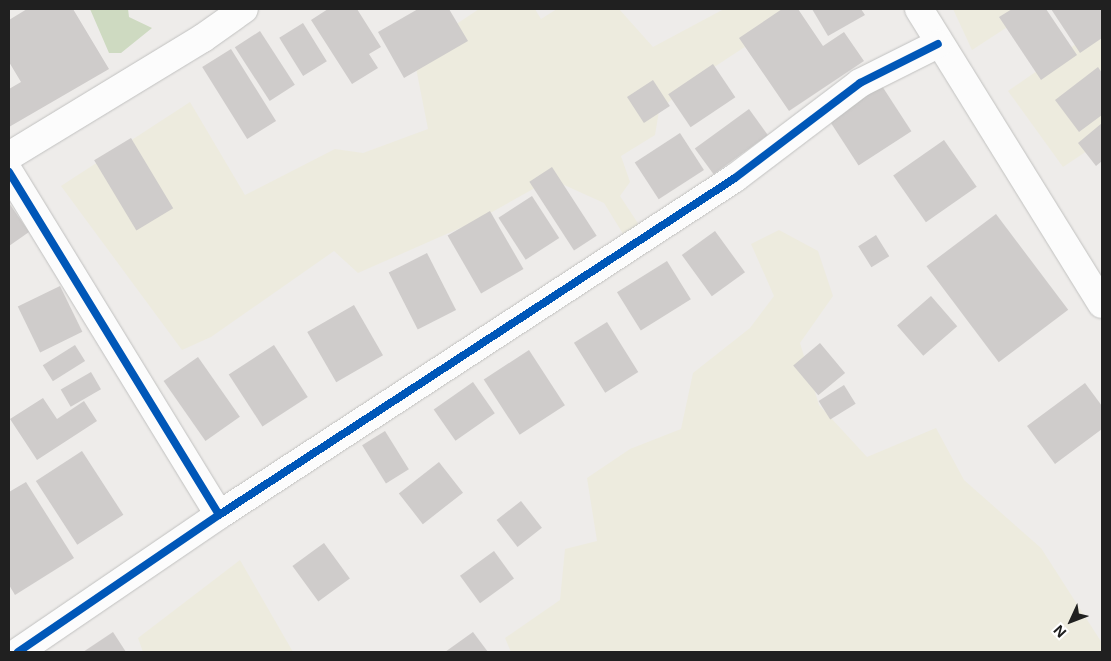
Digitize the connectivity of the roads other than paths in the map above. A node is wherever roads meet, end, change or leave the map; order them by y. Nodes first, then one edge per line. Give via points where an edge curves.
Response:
1 (244, 9) edge
2 (919, 9) edge
3 (938, 44) junction
4 (9, 156) edge
5 (9, 172) edge
6 (1102, 304) edge
7 (219, 515) junction
8 (18, 652) edge

1 - 4 street
2 - 3 street
3 - 6 street
3 - 7 street via 860,83 735,178
5 - 7 street
7 - 8 street

